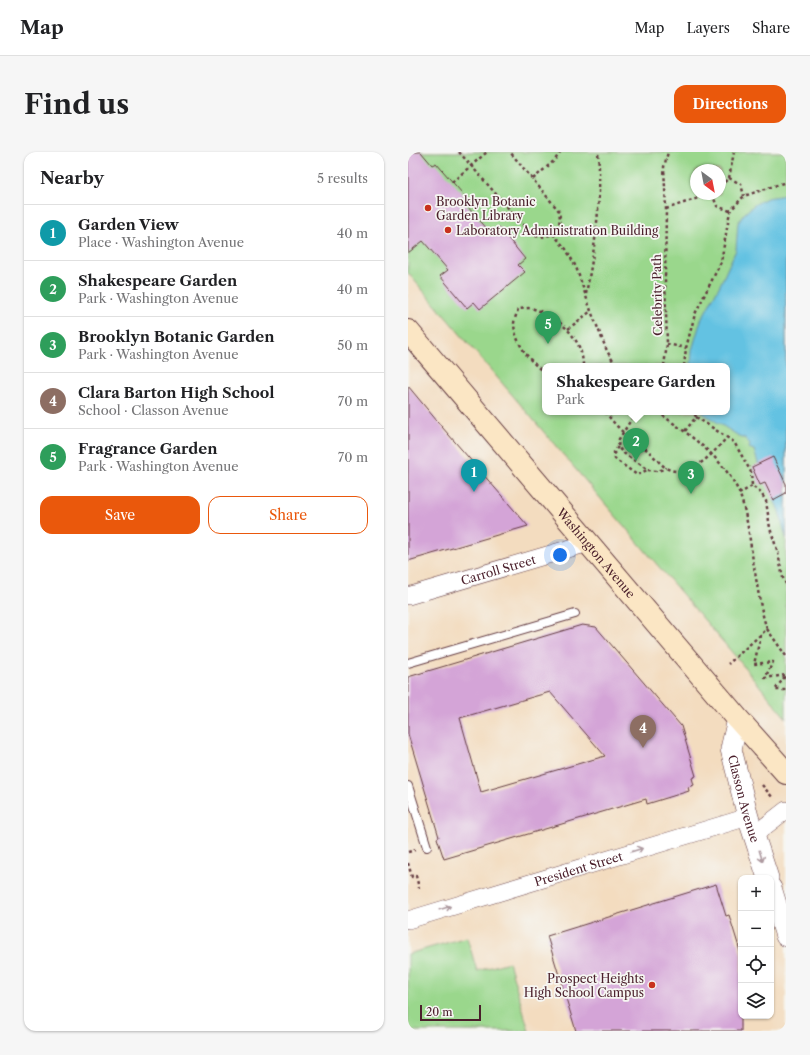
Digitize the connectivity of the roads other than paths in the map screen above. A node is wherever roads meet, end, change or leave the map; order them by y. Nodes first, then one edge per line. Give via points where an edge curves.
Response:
1 (408, 331) edge
2 (588, 542) junction
3 (408, 596) edge
4 (575, 614) dead end
5 (408, 663) edge
6 (738, 719) junction
7 (786, 773) edge
8 (408, 786) edge
9 (786, 810) edge
10 (751, 826) junction
11 (427, 847) dead end
12 (767, 875) edge
13 (774, 898) edge
14 (408, 920) edge
15 (786, 936) edge

1 - 2 main road, Washington Avenue
2 - 3 street, Carroll Street
2 - 6 main road, Washington Avenue
4 - 5 lane
6 - 7 main road, Washington Avenue
6 - 10 street, Classon Avenue via 731,749
8 - 11 lane
9 - 10 street, President Street
10 -> 12 street, Classon Avenue
14 -> 10 street, President Street
13 - 15 street

